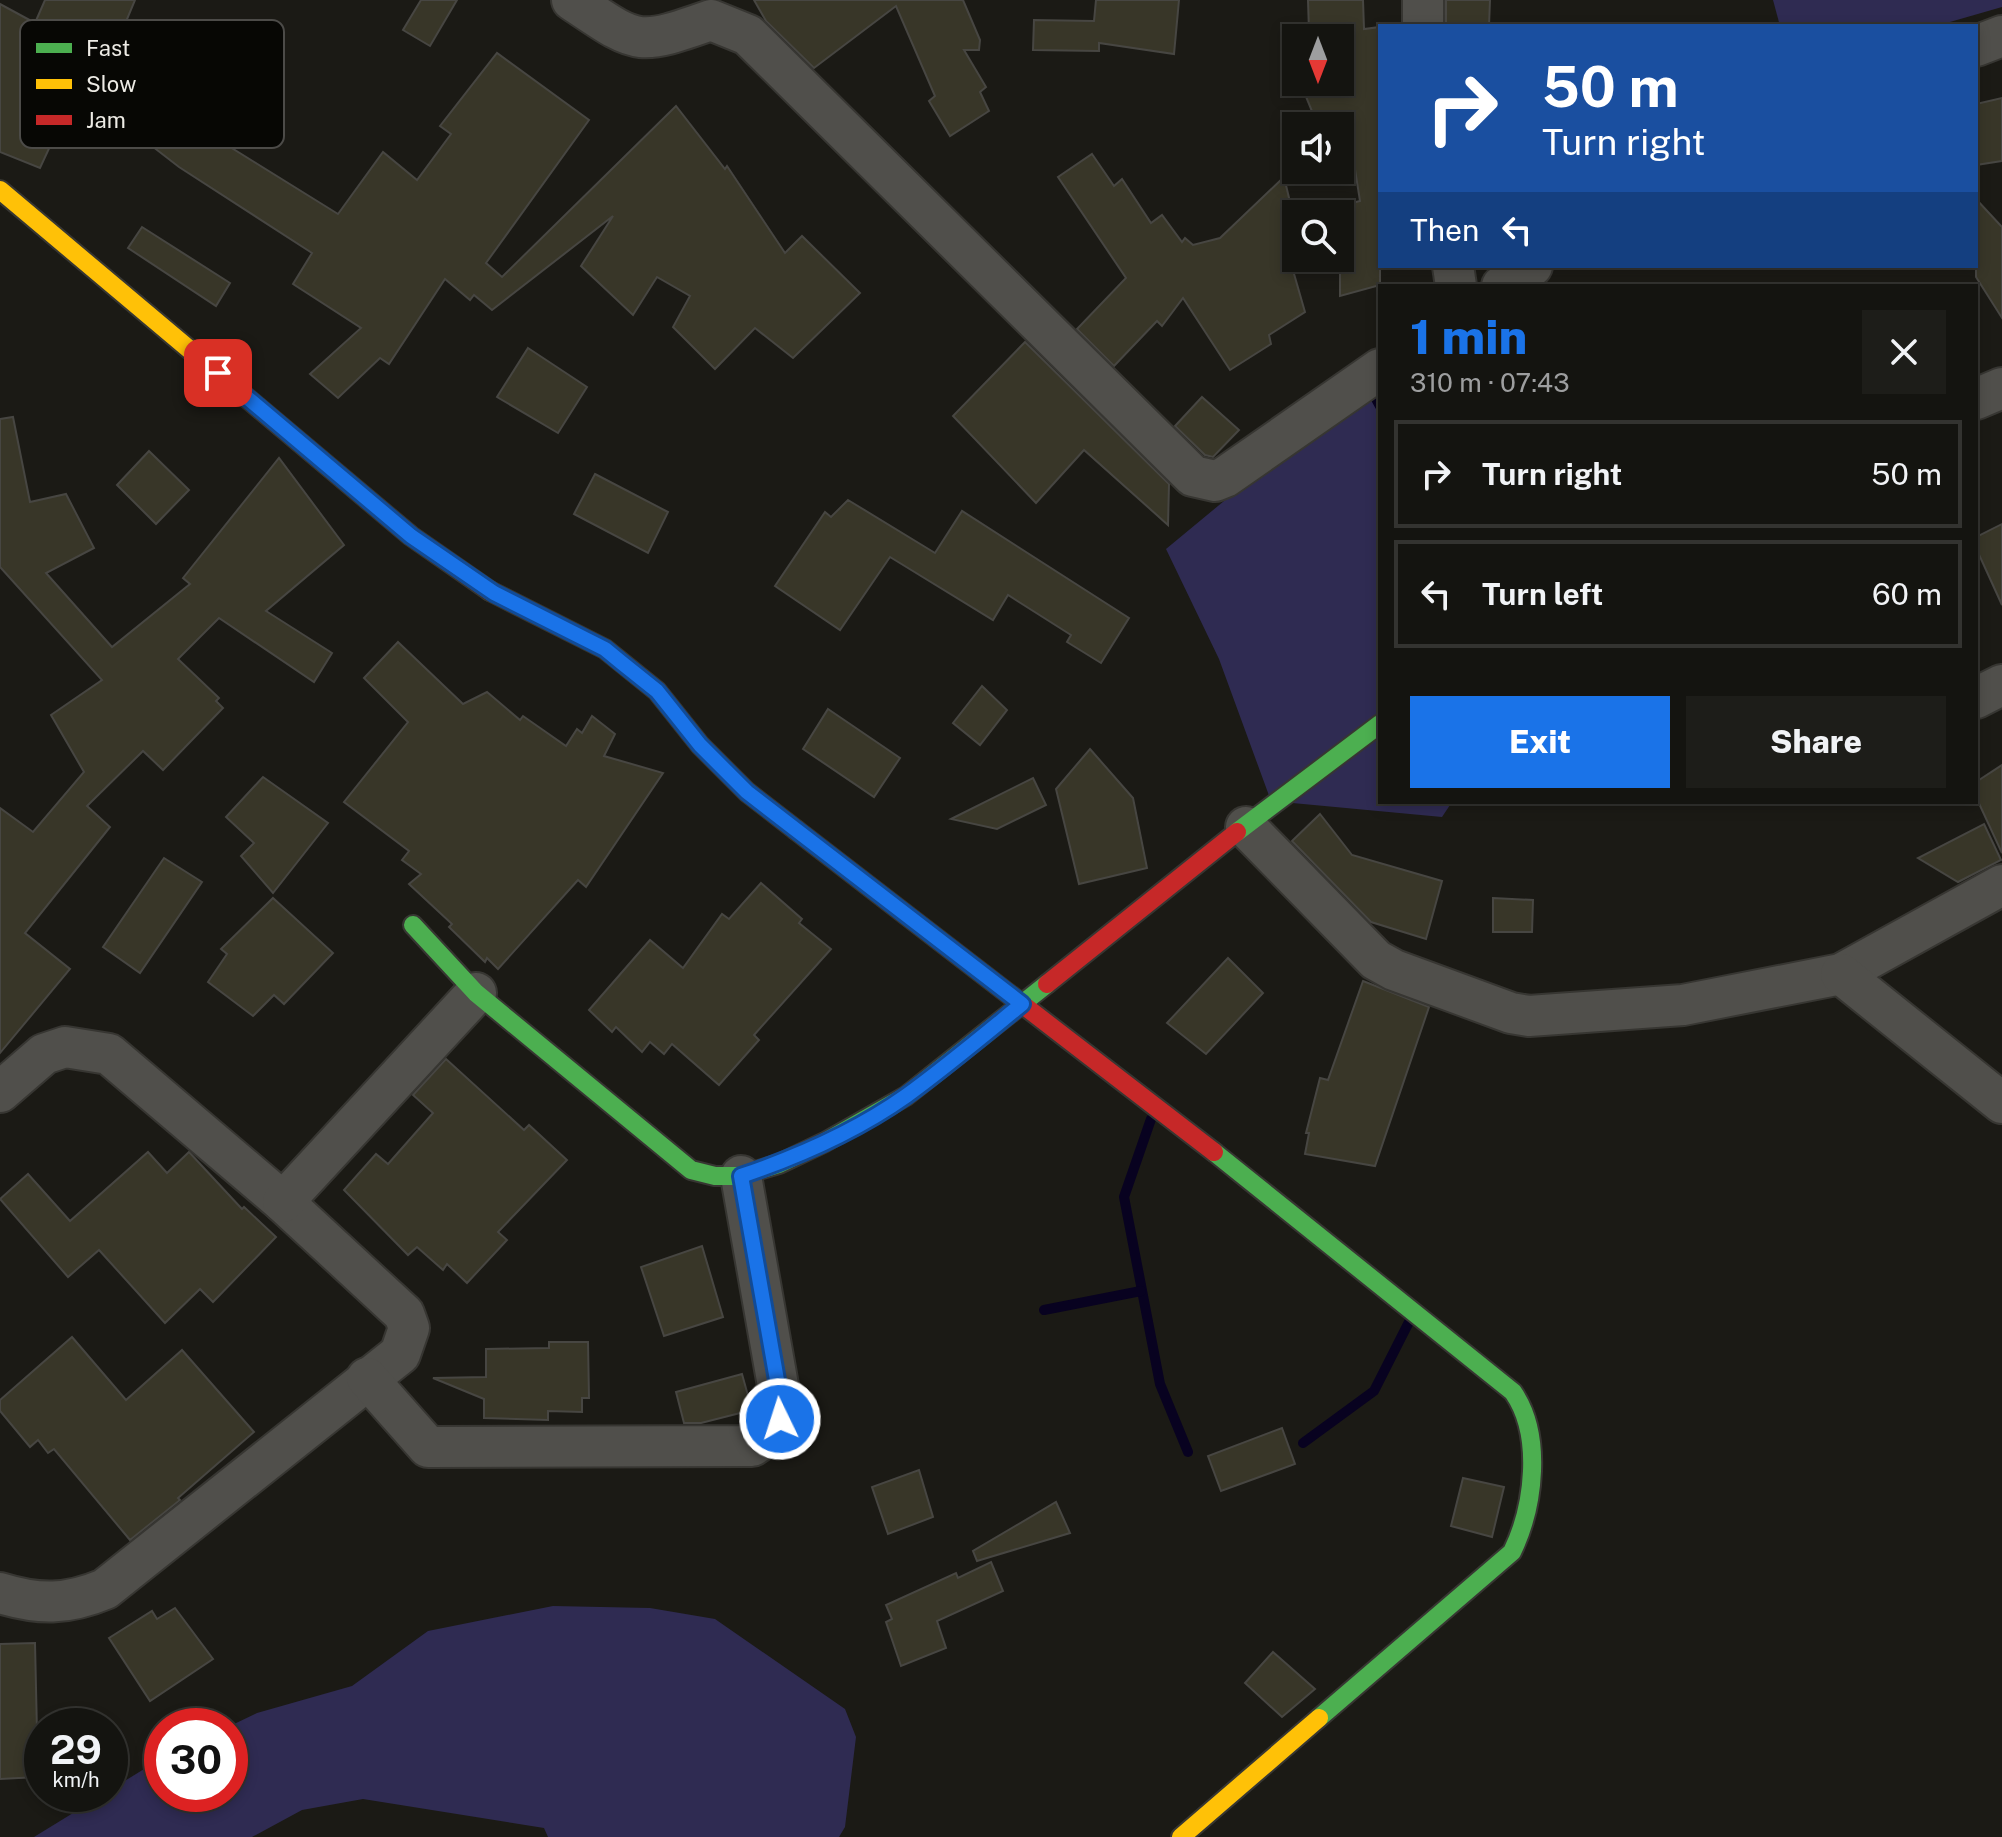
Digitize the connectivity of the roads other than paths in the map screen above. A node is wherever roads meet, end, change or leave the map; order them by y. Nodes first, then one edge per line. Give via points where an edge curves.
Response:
1 (572, 0) edge
2 (1423, 0) edge
3 (714, 10) edge
4 (1423, 24) edge
5 (2002, 36) edge
6 (1978, 45) edge
7 (0, 190) edge
8 (1529, 268) edge
9 (1505, 284) edge
10 (1378, 370) edge
11 (2002, 388) edge
12 (1978, 398) edge
13 (2002, 685) edge
14 (1978, 697) edge
15 (1378, 725) edge
16 (1246, 827) junction
17 (2002, 885) edge
18 (413, 925) dead end
19 (1841, 974) junction
20 (476, 993) junction
21 (1022, 1004) junction
22 (0, 1092) edge
23 (2002, 1103) edge
24 (741, 1176) junction
25 (283, 1202) junction
26 (367, 1378) junction
27 (0, 1593) edge
28 (1181, 1837) edge

1 - 3 street via 622,33 643,40 663,37
2 - 4 street
3 - 10 street via 748,35 1193,476 1215,481 1225,477
5 - 6 street
7 - 21 street via 411,536 494,593 605,649 657,691 747,792
8 - 9 street
11 - 12 street
13 - 14 street
15 - 16 street
16 - 19 street via 1376,960 1511,1013 1683,1005
16 - 21 street
17 - 19 street
18 - 20 street
19 - 23 street
20 - 24 street via 691,1170
20 - 25 street
21 - 24 street via 872,1118
21 - 28 street via 1316,1231 1513,1392 1528,1421 1527,1512 1512,1552
22 - 25 street via 44,1054 65,1047 109,1054
24 - 26 street via 780,1397 780,1419 752,1446 428,1447
25 - 26 street via 404,1314 409,1328 400,1354
26 - 27 street via 105,1589 78,1601 52,1604

